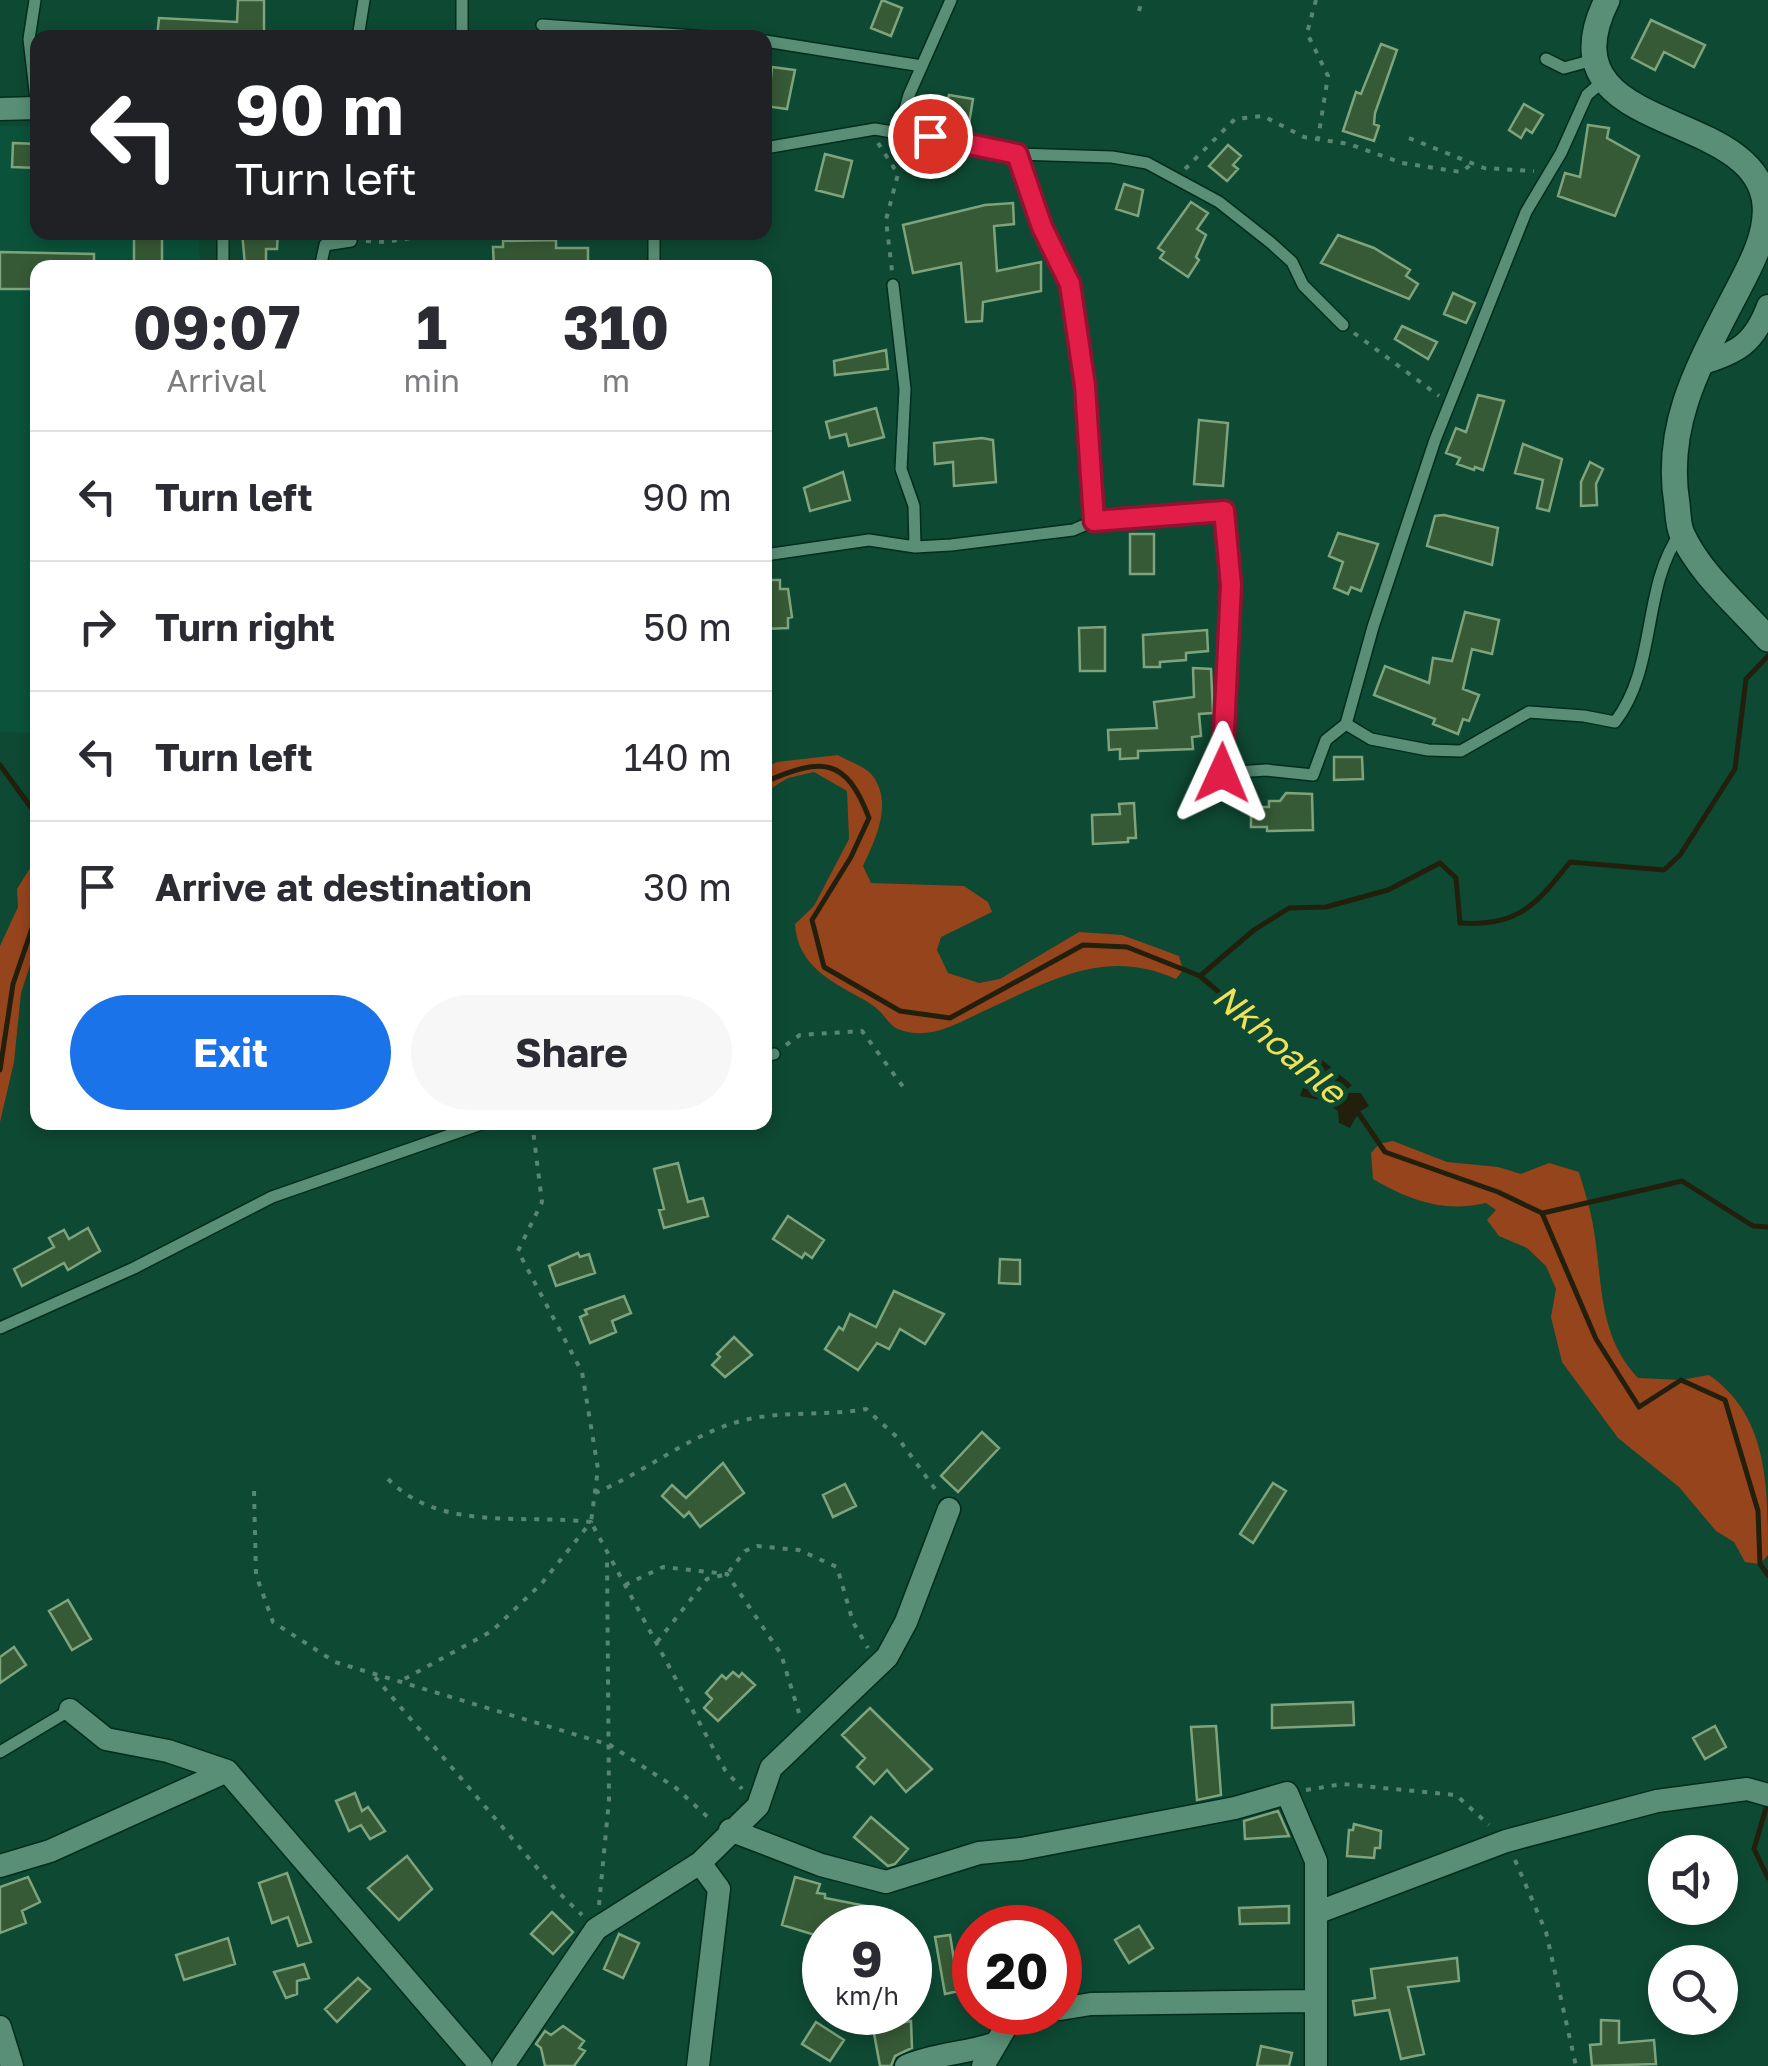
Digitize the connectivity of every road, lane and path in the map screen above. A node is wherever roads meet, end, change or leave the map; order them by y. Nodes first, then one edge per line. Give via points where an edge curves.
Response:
1 (35, 0) edge
2 (364, 0) edge
3 (462, 0) edge
4 (951, 0) edge
5 (1142, 0) edge
6 (1316, 0) edge
7 (1606, 0) edge
8 (1140, 11) dead end
9 (542, 25) dead end
10 (31, 30) edge
11 (359, 30) edge
12 (462, 30) edge
13 (611, 30) edge
14 (772, 42) edge
15 (1546, 60) dead end
16 (922, 66) junction
17 (1600, 70) junction
18 (30, 108) edge
19 (0, 109) edge
20 (876, 129) junction
21 (898, 130) junction
22 (1410, 138) dead end
23 (1318, 139) junction
24 (772, 147) edge
25 (1017, 154) junction
26 (1472, 164) junction
27 (1548, 176) junction
28 (1176, 178) junction
29 (351, 240) joint
30 (399, 240) edge
31 (322, 260) edge
32 (893, 285) joint
33 (1768, 306) edge
34 (1343, 324) joint
35 (1700, 364) junction
36 (1449, 406) junction
37 (1094, 521) junction
38 (1681, 532) junction
39 (915, 547) junction
40 (772, 554) edge
41 (1768, 639) edge
42 (1346, 724) junction
43 (772, 1054) edge
44 (904, 1088) dead end
45 (464, 1130) edge
46 (533, 1130) edge
47 (0, 1328) edge
48 (388, 1479) dead end
49 (254, 1491) dead end
50 (595, 1493) junction
51 (949, 1510) joint
52 (592, 1522) junction
53 (607, 1550) junction
54 (727, 1574) junction
55 (625, 1585) junction
56 (656, 1643) junction
57 (884, 1660) junction
58 (372, 1674) junction
59 (398, 1682) junction
60 (70, 1710) joint
61 (806, 1734) junction
62 (610, 1745) junction
63 (0, 1752) edge
64 (226, 1772) junction
65 (1768, 1795) edge
66 (758, 1806) junction
67 (730, 1830) junction
68 (700, 1863) junction
69 (0, 1866) edge
70 (1316, 1913) junction
71 (596, 1928) junction
72 (1315, 2001) junction
73 (1082, 2006) edge
74 (0, 2026) edge
75 (1001, 2035) edge
76 (996, 2043) junction
77 (12, 2066) edge
78 (481, 2066) edge
79 (503, 2066) edge
80 (698, 2066) edge
81 (906, 2066) edge
82 (983, 2066) edge
83 (1316, 2066) edge

1 - 10 lane
2 - 11 lane
3 - 12 lane
4 - 16 lane
5 - 8 path
6 - 23 path via 1307,33 1328,76
7 - 17 street via 1598,16
9 - 13 lane
14 - 16 lane
15 - 17 lane
16 - 21 lane
17 - 27 lane
17 - 35 street via 1642,112 1713,142 1757,179 1765,204 1762,234
18 - 19 street
20 - 21 lane
20 - 24 lane
20 - 32 path via 898,174 886,220
21 - 25 lane
22 - 26 path
23 - 26 path via 1402,163 1461,172
23 - 28 path via 1263,116 1235,118
25 - 28 lane via 1148,162
25 - 37 lane via 1070,284
26 - 27 path
27 - 36 lane via 1526,212
28 - 34 lane via 1271,243
29 - 30 path
29 - 31 lane via 325,245
32 - 39 lane via 905,389 901,469 914,506
33 - 35 street via 1736,354
34 - 36 path
35 - 38 street via 1671,468
36 - 42 lane
37 - 39 lane via 1073,530
37 - 42 lane via 1224,511 1231,585 1222,773 1314,776 1326,740
38 - 41 street via 1708,574
38 - 42 lane via 1665,555 1630,702 1615,722 1529,712 1461,750 1371,739
39 - 40 lane via 869,540
43 - 44 path via 800,1034 862,1031
45 - 47 lane via 272,1197
46 - 50 path via 542,1202 518,1251 582,1372 598,1469
48 - 52 path via 408,1499 447,1513
49 - 58 path via 256,1575 273,1622 335,1662
50 - 51 path via 702,1436 749,1419 866,1409 898,1438
50 - 52 path
51 - 57 street via 906,1622
52 - 53 path
52 - 59 path via 492,1631
53 - 55 path
53 - 62 path
54 - 55 path via 664,1567
54 - 56 path via 707,1579
54 - 57 path via 757,1546 799,1550 837,1567 853,1622 866,1647
54 - 61 path via 781,1654
55 - 56 path
56 - 66 path via 725,1770
57 - 61 street
58 - 59 path
58 - 71 path
59 - 62 path
60 - 63 lane
60 - 64 street via 106,1739
61 - 66 street via 770,1768
62 - 67 path
62 - 71 path
64 - 69 street via 50,1852
64 - 78 street
65 - 70 street via 1710,1792 1544,1831
66 - 67 street
67 - 68 street
67 - 70 street via 821,1866 886,1882 979,1853 1236,1808 1286,1792 1316,1860
68 - 71 street
68 - 80 street via 719,1889
70 - 72 street
71 - 79 street
72 - 73 street
72 - 83 street
74 - 77 street
75 - 76 street
76 - 81 street
76 - 82 street

